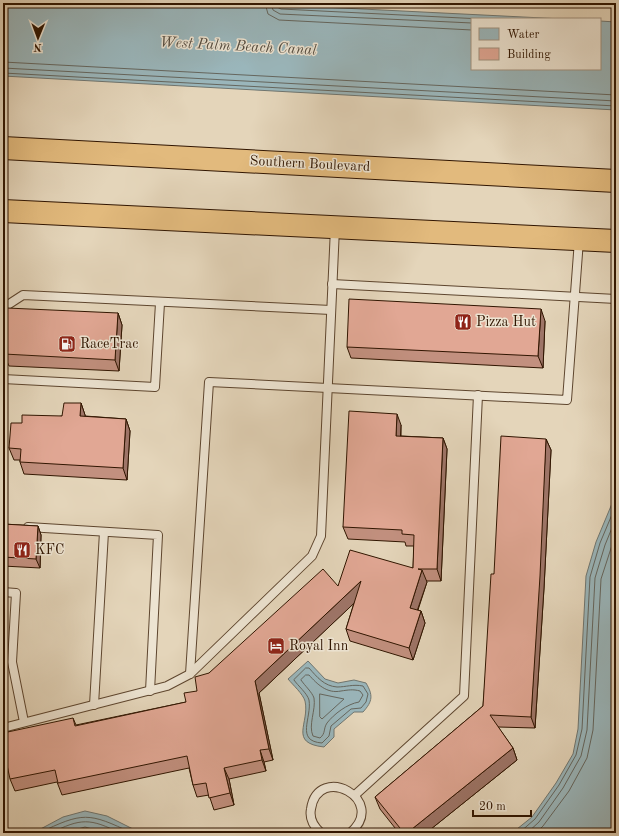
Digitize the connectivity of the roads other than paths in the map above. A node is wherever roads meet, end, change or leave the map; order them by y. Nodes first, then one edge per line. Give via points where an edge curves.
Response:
1 (3, 148) edge
2 (616, 181) edge
3 (3, 211) edge
4 (335, 228) junction
5 (579, 240) junction
6 (614, 241) edge
7 (332, 284) junction
8 (575, 296) junction
9 (616, 299) edge
10 (160, 303) junction
11 (3, 308) edge
12 (331, 310) junction
13 (3, 379) edge
14 (328, 387) junction
15 (478, 395) junction
16 (18, 526) edge
17 (104, 532) junction
18 (3, 592) edge
19 (190, 674) junction
20 (150, 691) junction
21 (94, 705) junction
22 (24, 722) junction
23 (3, 728) edge
24 (355, 795) junction
25 (321, 833) edge
26 (350, 833) edge

1 - 2 highway, Southern Boulevard
3 - 4 highway
4 - 5 highway
4 - 7 lane
5 - 6 highway
5 - 8 lane
7 - 8 lane
7 - 12 lane
8 - 9 lane
8 - 15 lane via 567,400
10 - 11 lane via 23,295
10 - 12 lane
10 - 13 lane via 155,387
12 - 14 lane
14 - 15 lane
14 - 19 lane via 321,536 312,556
14 - 19 lane via 208,382
15 - 24 lane via 464,696
16 - 17 lane
17 - 20 lane via 158,535
17 - 21 lane
18 - 22 lane via 16,593 12,662
19 - 20 lane via 167,686
20 - 21 lane
21 - 22 lane
22 - 23 lane
24 - 25 lane via 348,790 331,787 322,790 316,796 310,812 312,821
24 - 26 lane via 360,803 360,820

